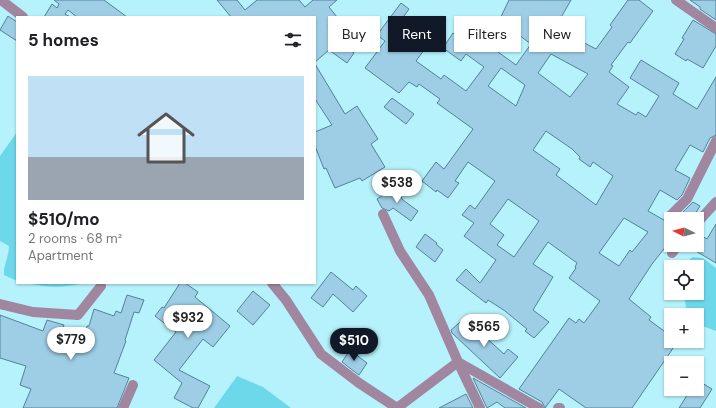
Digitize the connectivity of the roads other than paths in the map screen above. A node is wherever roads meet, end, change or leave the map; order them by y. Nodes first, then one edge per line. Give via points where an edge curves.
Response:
1 (1, 0) edge
2 (676, 0) edge
3 (22, 16) edge
4 (716, 28) edge
5 (716, 141) edge
6 (716, 202) edge
7 (674, 212) edge
8 (383, 214) dead end
9 (704, 215) edge
10 (273, 284) edge
11 (101, 286) dead end
12 (0, 304) edge
13 (458, 362) junction
14 (133, 385) dead end
15 (123, 408) edge
16 (397, 408) edge
17 (480, 408) edge
18 (540, 408) edge

1 - 3 street
2 - 4 street
5 - 7 street via 687,199
6 - 9 street
8 - 13 street via 400,251 429,295
10 - 16 street via 320,354
11 - 12 street via 78,315 33,312
13 - 16 street
13 - 17 street
13 - 18 street
14 - 15 street

